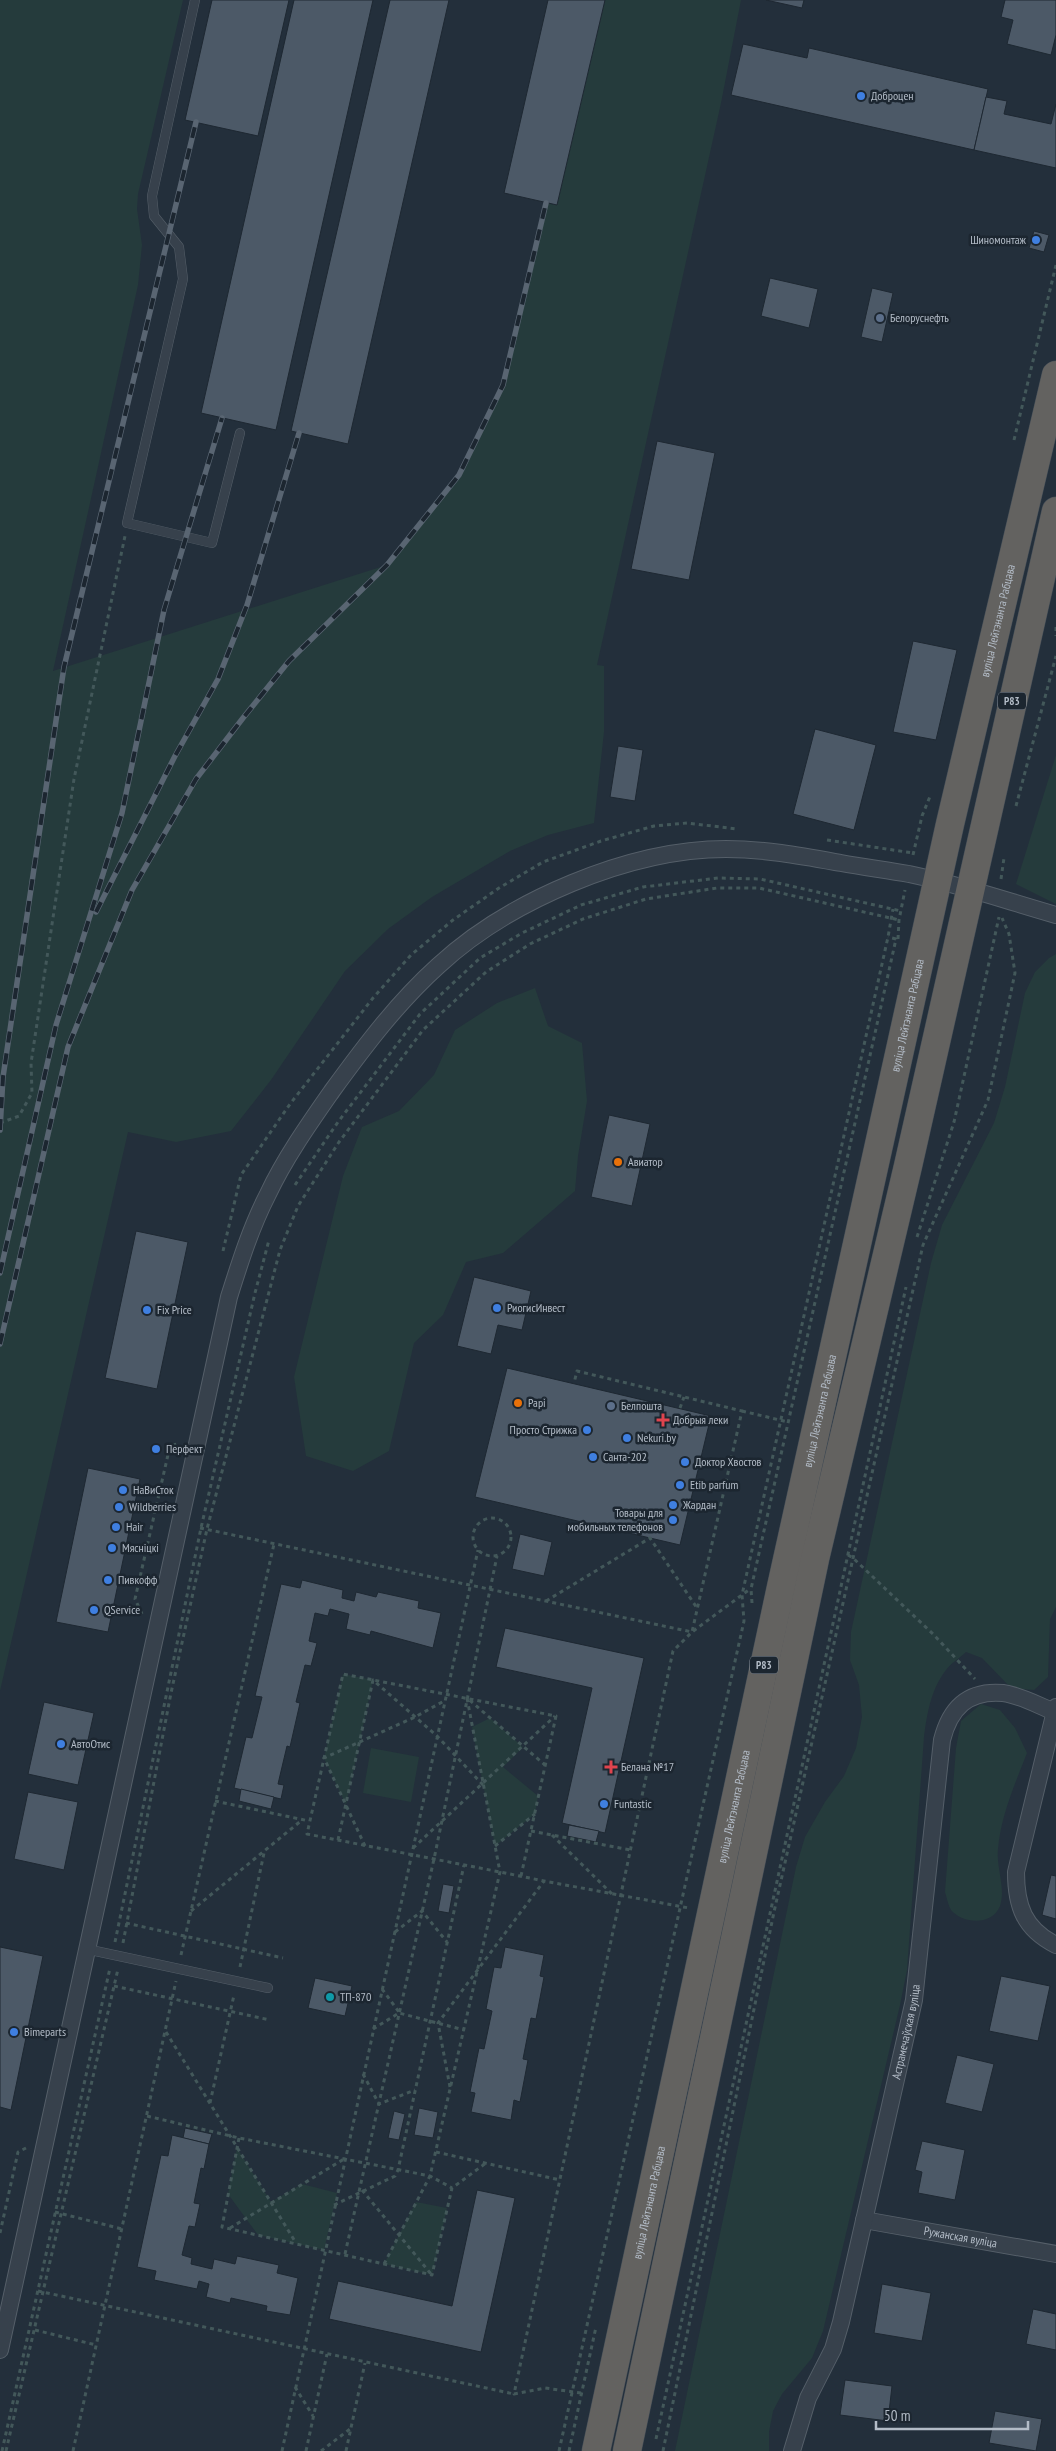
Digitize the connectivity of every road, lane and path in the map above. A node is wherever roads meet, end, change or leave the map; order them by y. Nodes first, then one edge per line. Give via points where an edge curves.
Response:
1 (195, 0) edge
2 (1056, 375) edge
3 (240, 433) dead end
4 (1056, 511) edge
5 (127, 523) junction
6 (1056, 656) edge
7 (1015, 810) dead end
8 (743, 830) dead end
9 (818, 839) dead end
10 (913, 854) dead end
11 (1004, 855) dead end
12 (939, 881) junction
13 (969, 890) junction
14 (999, 905) junction
15 (893, 909) junction
16 (901, 911) dead end
17 (1056, 915) edge
18 (891, 918) junction
19 (899, 920) dead end
20 (888, 938) junction
21 (896, 939) dead end
22 (0, 1123) edge
23 (289, 1194) dead end
24 (270, 1236) dead end
25 (915, 1245) dead end
26 (222, 1255) dead end
27 (907, 1284) dead end
28 (574, 1383) dead end
29 (684, 1397) junction
30 (680, 1408) dead end
31 (742, 1411) junction
32 (781, 1420) junction
33 (788, 1422) dead end
34 (220, 1444) junction
35 (228, 1447) junction
36 (179, 1523) junction
37 (201, 1528) junction
38 (207, 1529) junction
39 (274, 1544) junction
40 (478, 1550) junction
41 (848, 1555) junction
42 (496, 1556) junction
43 (853, 1558) junction
44 (470, 1585) junction
45 (489, 1589) junction
46 (751, 1589) dead end
47 (742, 1595) junction
48 (546, 1601) junction
49 (697, 1609) junction
50 (692, 1632) junction
51 (373, 1680) junction
52 (446, 1694) junction
53 (990, 1694) junction
54 (466, 1698) junction
55 (445, 1700) junction
56 (1055, 1710) edge
57 (556, 1716) junction
58 (415, 1717) junction
59 (437, 1736) junction
60 (359, 1741) junction
61 (523, 1747) junction
62 (455, 1755) junction
63 (324, 1758) junction
64 (545, 1765) junction
65 (483, 1785) junction
66 (215, 1801) junction
67 (346, 1805) junction
68 (535, 1814) junction
69 (302, 1820) junction
70 (309, 1821) junction
71 (441, 1822) junction
72 (531, 1831) junction
73 (552, 1835) junction
74 (338, 1840) junction
75 (366, 1846) junction
76 (495, 1846) junction
77 (412, 1848) junction
78 (631, 1850) junction
79 (411, 1854) junction
80 (434, 1859) junction
81 (464, 1865) junction
82 (500, 1872) junction
83 (521, 1876) junction
84 (544, 1881) junction
85 (613, 1894) junction
86 (622, 1896) junction
87 (679, 1906) junction
88 (689, 1908) dead end
89 (191, 1911) junction
90 (422, 1911) junction
91 (126, 1923) junction
92 (394, 1933) junction
93 (185, 1936) junction
94 (447, 1943) junction
95 (1056, 1945) edge
96 (86, 1948) junction
97 (117, 1955) junction
98 (283, 1958) dead end
99 (179, 1970) junction
100 (478, 1970) junction
101 (114, 1986) junction
102 (268, 1988) dead end
103 (382, 1988) junction
104 (172, 1998) junction
105 (399, 2013) junction
106 (270, 2020) dead end
107 (430, 2021) junction
108 (438, 2023) junction
109 (373, 2030) junction
110 (464, 2030) junction
111 (165, 2032) junction
112 (363, 2074) junction
113 (415, 2090) junction
114 (450, 2090) junction
115 (379, 2104) junction
116 (147, 2116) junction
117 (230, 2136) junction
118 (239, 2138) junction
119 (237, 2148) junction
120 (436, 2152) junction
121 (344, 2159) junction
122 (366, 2163) junction
123 (486, 2163) junction
124 (398, 2170) junction
125 (430, 2176) junction
126 (12, 2178) dead end
127 (560, 2180) junction
128 (452, 2188) junction
129 (362, 2189) junction
130 (359, 2193) junction
131 (271, 2203) junction
132 (334, 2205) junction
133 (56, 2212) junction
134 (62, 2214) junction
135 (864, 2220) junction
136 (230, 2228) junction
137 (122, 2229) junction
138 (0, 2233) edge
139 (400, 2234) junction
140 (296, 2243) junction
141 (324, 2250) junction
142 (345, 2254) junction
143 (1056, 2254) edge
144 (384, 2264) junction
145 (432, 2275) junction
146 (38, 2291) junction
147 (44, 2292) junction
148 (105, 2306) junction
149 (35, 2330) junction
150 (96, 2345) junction
151 (303, 2349) junction
152 (0, 2350) edge
153 (326, 2354) junction
154 (365, 2363) junction
155 (295, 2387) junction
156 (572, 2392) junction
157 (582, 2393) dead end
158 (514, 2394) junction
159 (313, 2416) junction
160 (350, 2429) junction
161 (656, 2441) dead end
162 (2, 2451) edge
163 (6, 2451) edge
164 (73, 2451) edge
165 (282, 2451) edge
166 (306, 2451) edge
167 (321, 2451) edge
168 (346, 2451) edge
169 (559, 2451) edge
170 (596, 2451) edge
171 (627, 2451) edge
172 (663, 2451) edge
173 (792, 2451) edge

1 - 5 lane via 152,196 154,216 179,247 183,279
2 - 12 highway, вуліца Лейтэнанта Рабцава / Р83
3 - 5 lane via 212,543
4 - 13 highway, Р83
5 - 22 path via 74,779 31,1063 32,1093 19,1116
6 - 7 path
8 - 26 path via 687,824 654,826 543,862 453,920 411,954 290,1104 246,1167 241,1175
9 - 10 path
11 - 14 path
12 - 13 street
12 - 36 street via 767,851 724,849 686,852 616,866 574,882 485,929 439,964 370,1040 312,1119 268,1192 246,1243 229,1298
12 - 170 highway, вуліца Лейтэнанта Рабцава / Р83 via 781,1587
13 - 14 street
13 - 171 highway, Р83 via 815,1559
14 - 17 street
14 - 25 path via 954,1122
14 - 43 path via 1009,934 1015,972 988,1100 923,1245
15 - 16 path
15 - 18 path
15 - 23 path via 751,878 718,878 643,887 581,905 522,933 480,958 420,1014 338,1122
18 - 19 path
18 - 20 path
18 - 35 path via 759,888 718,888 646,899 583,919 530,944 486,972 423,1030 339,1142 298,1206 280,1250
20 - 21 path
20 - 32 path
24 - 34 path
27 - 41 path
28 - 29 path via 577,1371
29 - 30 path
29 - 31 path
31 - 32 path
31 - 49 path
32 - 33 path
32 - 47 path
34 - 35 path
34 - 37 path
35 - 38 path
36 - 37 path
36 - 96 street
37 - 38 path
37 - 97 path
38 - 39 path
38 - 91 path
39 - 44 path
39 - 66 path
40 - 42 path via 487,1556
40 - 42 path via 473,1539 477,1525 483,1520 497,1518 509,1528 511,1535 508,1549
40 - 44 path
41 - 43 path
41 - 161 path
42 - 45 path
43 - 53 path
43 - 172 path via 774,1912
44 - 45 path
44 - 52 path
45 - 48 path
45 - 54 path
46 - 47 path
47 - 50 path
47 - 87 path via 744,1621
48 - 49 path via 650,1538
48 - 50 path
49 - 50 path
50 - 78 path via 673,1651
51 - 52 path
51 - 58 path
51 - 60 path
51 - 63 path via 343,1674
52 - 54 path
52 - 55 path
53 - 56 street, Астрамечаўская вуліца via 1005,1693
53 - 135 street, Астрамечаўская вуліца via 970,1698 954,1710 946,1722 914,2000
54 - 57 path
54 - 61 path
54 - 62 path
54 - 65 path
55 - 58 path
55 - 59 path
56 - 95 street, Астрамечаўская вуліца via 1016,1872 1016,1888 1024,1916 1032,1929
57 - 61 path
57 - 64 path
58 - 59 path
58 - 60 path
59 - 62 path
59 - 77 path
60 - 63 path
60 - 67 path
61 - 64 path
61 - 65 path
62 - 65 path
62 - 71 path
63 - 67 path
63 - 70 path
64 - 68 path
65 - 71 path
65 - 76 path
66 - 69 path
66 - 89 path
67 - 74 path
67 - 75 path
68 - 72 path
68 - 76 path
69 - 70 path
69 - 89 path
70 - 74 path via 307,1834
71 - 77 path
71 - 80 path
72 - 73 path
72 - 83 path
73 - 78 path
73 - 85 path
74 - 75 path
75 - 79 path
76 - 82 path
77 - 79 path
78 - 86 path
79 - 80 path
79 - 92 path
80 - 81 path
80 - 90 path
81 - 82 path
81 - 94 path
82 - 83 path
82 - 100 path
83 - 84 path
84 - 85 path
84 - 100 path
85 - 86 path
86 - 87 path
86 - 127 path
87 - 88 path
87 - 156 path
89 - 93 path
90 - 92 path
90 - 94 path
90 - 105 path
91 - 93 path
91 - 97 path
92 - 103 path
93 - 98 path
93 - 99 path
94 - 107 path
96 - 97 lane
96 - 152 street
97 - 99 lane
97 - 101 path
97 - 133 path
99 - 102 lane
99 - 104 path
100 - 108 path
100 - 110 path
101 - 104 path
101 - 134 path
103 - 105 path
103 - 109 path
104 - 106 path
104 - 111 path
105 - 107 path
105 - 109 path
105 - 115 path
107 - 108 path
107 - 113 path
108 - 110 path
108 - 114 path
109 - 112 path
110 - 114 path
111 - 116 path
111 - 117 path
112 - 115 path
112 - 121 path
113 - 115 path
113 - 124 path
114 - 120 path
115 - 122 path
116 - 117 path
116 - 137 path
117 - 118 path
117 - 119 path
118 - 119 path
118 - 121 path
119 - 131 path
119 - 136 path via 222,2226
120 - 123 path
120 - 125 path
121 - 122 path
121 - 131 path
121 - 132 path
122 - 124 path
122 - 129 path
123 - 127 path
123 - 128 path
124 - 125 path
124 - 129 path via 395,2176
125 - 128 path
125 - 139 path
126 - 138 path
127 - 158 path
128 - 145 path
129 - 130 path
129 - 139 path
130 - 132 path
130 - 142 path
131 - 136 path
131 - 140 path
132 - 141 path
133 - 134 path
133 - 146 path
134 - 137 path
134 - 147 path
135 - 143 street, Ружанская вуліца
135 - 173 street, Астрамечаўская вуліца via 833,2349 808,2398
136 - 140 path
137 - 148 path
139 - 144 path
139 - 145 path
140 - 141 path
141 - 142 path
141 - 151 path
142 - 144 path
144 - 145 path
146 - 147 path
146 - 162 path
147 - 148 path
147 - 149 path
148 - 150 path
148 - 151 path
149 - 150 path
149 - 163 path
150 - 164 path
151 - 153 path
151 - 155 path
153 - 154 path
153 - 159 path
154 - 158 path
154 - 160 path
155 - 159 path
155 - 165 path
156 - 157 path
156 - 158 path via 545,2388
156 - 169 path
159 - 166 path
160 - 167 path
160 - 168 path

